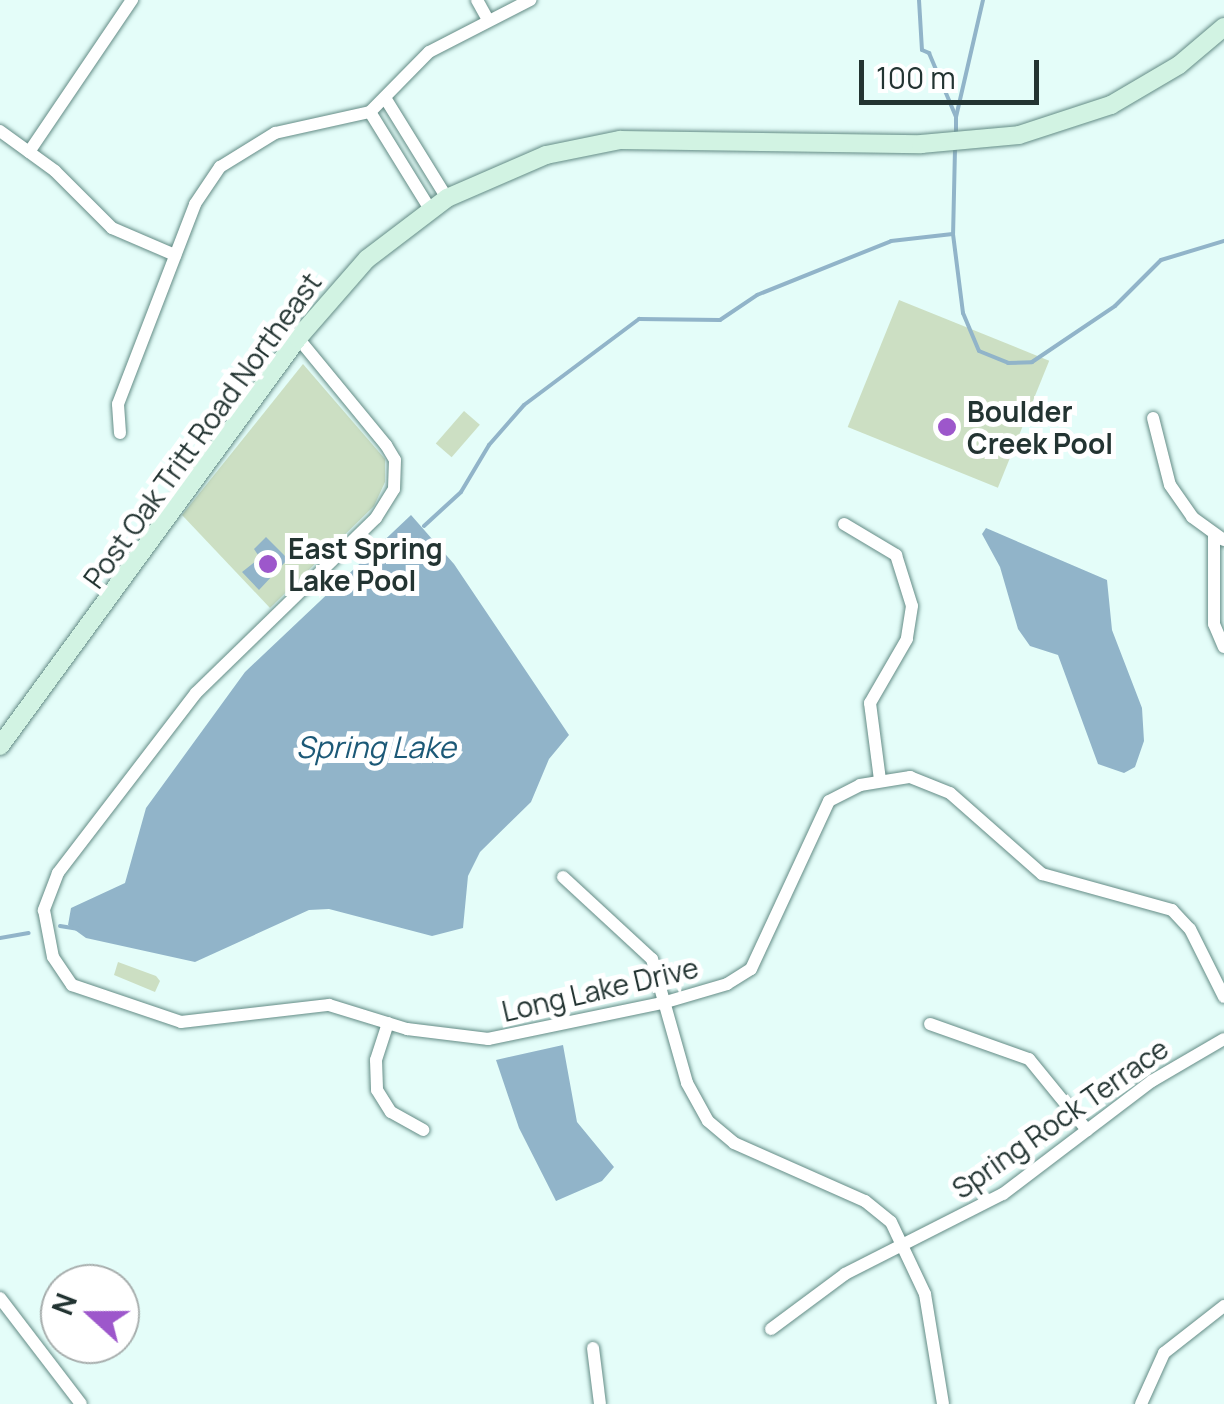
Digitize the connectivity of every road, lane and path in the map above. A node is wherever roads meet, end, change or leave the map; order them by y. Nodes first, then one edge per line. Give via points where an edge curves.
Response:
1 (132, 0) edge
2 (477, 0) edge
3 (530, 0) edge
4 (488, 20) junction
5 (1224, 28) edge
6 (387, 100) junction
7 (370, 112) junction
8 (0, 132) edge
9 (29, 152) junction
10 (447, 198) junction
11 (430, 209) junction
12 (175, 256) junction
13 (298, 338) junction
14 (1154, 418) dead end
15 (120, 433) dead end
16 (844, 524) dead end
17 (1219, 537) edge
18 (1224, 647) edge
19 (0, 746) edge
20 (880, 780) junction
21 (563, 876) dead end
22 (1224, 997) edge
23 (666, 1002) junction
24 (388, 1023) junction
25 (930, 1024) dead end
26 (1224, 1040) edge
27 (423, 1130) dead end
28 (1087, 1130) junction
29 (904, 1246) junction
30 (0, 1298) edge
31 (1224, 1306) edge
32 (771, 1329) dead end
33 (593, 1348) dead end
34 (81, 1404) edge
35 (600, 1404) edge
36 (943, 1404) edge
37 (1141, 1404) edge

1 - 9 street
2 - 4 street
3 - 4 street
4 - 6 street via 420,58
5 - 10 street, Post Oak Tritt Road Northeast via 1110,105 1019,136 954,144 620,140 546,156
6 - 7 street
6 - 10 street
7 - 11 street
7 - 12 street via 275,133 242,148 206,185
8 - 9 street
9 - 12 street via 112,228
10 - 11 street, Post Oak Tritt Road Northeast
11 - 13 street, Post Oak Tritt Road Northeast via 355,271
12 - 15 street via 118,404
13 - 19 street, Post Oak Tritt Road Northeast
13 - 24 street, Long Lake Drive via 395,460 388,502 180,711 58,873 44,910 57,968 72,985 97,996 194,1024 329,1005
14 - 17 street via 1170,485
16 - 20 street via 896,555 912,606 907,639 870,704
17 - 18 street via 1214,624
20 - 22 street, Long Lake Drive via 910,777 938,784 1042,874 1172,910 1190,930
20 - 23 street, Long Lake Drive via 847,789 822,810 751,969 728,984
21 - 23 street via 644,948
23 - 24 street, Long Lake Drive via 504,1039
23 - 29 street via 686,1083 708,1122 734,1144 877,1209
24 - 27 street via 376,1060 377,1090 391,1112
25 - 28 street via 1028,1059
26 - 28 street, Spring Rock Terrace
28 - 29 street, Spring Rock Terrace via 1003,1194
29 - 32 street, Spring Rock Terrace via 834,1280
29 - 36 street via 931,1316
30 - 34 street
31 - 37 street via 1173,1342
33 - 35 street

